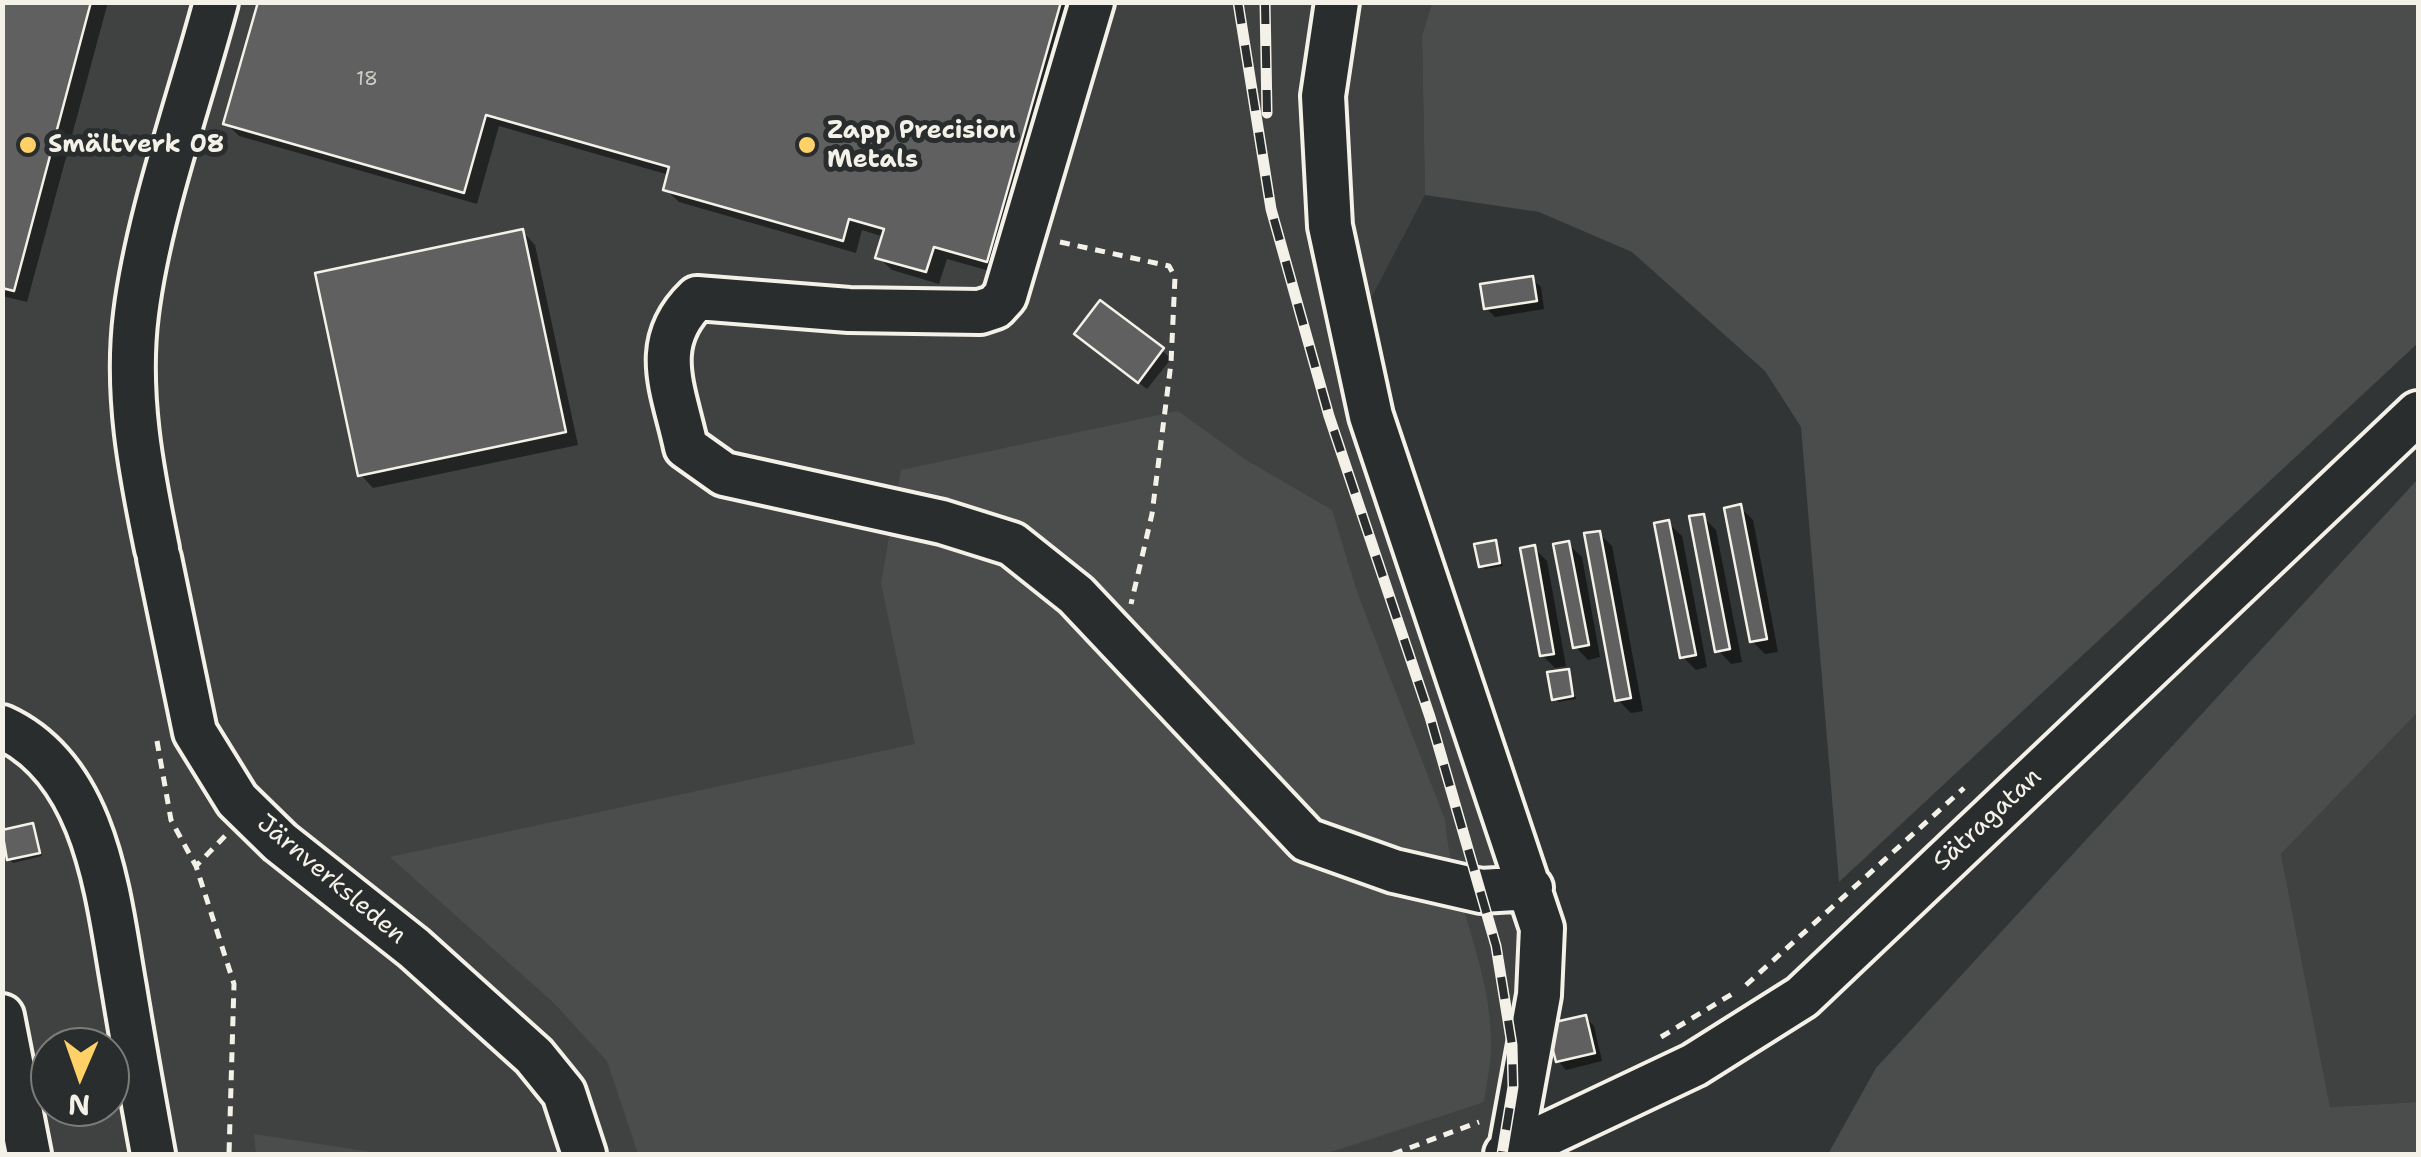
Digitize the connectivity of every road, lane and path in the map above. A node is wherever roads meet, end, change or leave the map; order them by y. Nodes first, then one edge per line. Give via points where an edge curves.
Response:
1 (216, 2) edge
2 (1092, 2) edge
3 (1337, 2) edge
4 (1021, 234) junction
5 (2418, 414) edge
6 (1118, 639) junction
7 (2, 727) edge
8 (1974, 779) dead end
9 (242, 806) junction
10 (1532, 888) junction
11 (2, 1016) edge
12 (1655, 1041) dead end
13 (1516, 1108) junction
14 (29, 1154) edge
15 (153, 1154) edge
16 (229, 1154) edge
17 (584, 1154) edge
18 (1393, 1154) edge
19 (1509, 1154) edge

1 - 9 street, Järnverksleden via 136,316 133,402 138,456 196,732
2 - 4 street
3 - 10 street via 1324,96 1330,226 1371,416
4 - 6 path via 1154,262 1175,276 1152,514
4 - 6 street via 1005,296 980,312 697,298 675,319 668,351 686,448 724,474 1012,544
5 - 19 street, Sätragatan via 1802,997 1694,1065
6 - 10 street via 1307,840 1394,871 1481,891
7 - 15 street via 30,743 62,780 102,865
8 - 12 path via 1748,984
9 - 16 path via 196,866 234,984
9 - 17 street, Järnverksleden via 534,1056 564,1094
10 - 13 street via 1542,928 1539,995
11 - 14 street
13 - 18 path
13 - 19 street

